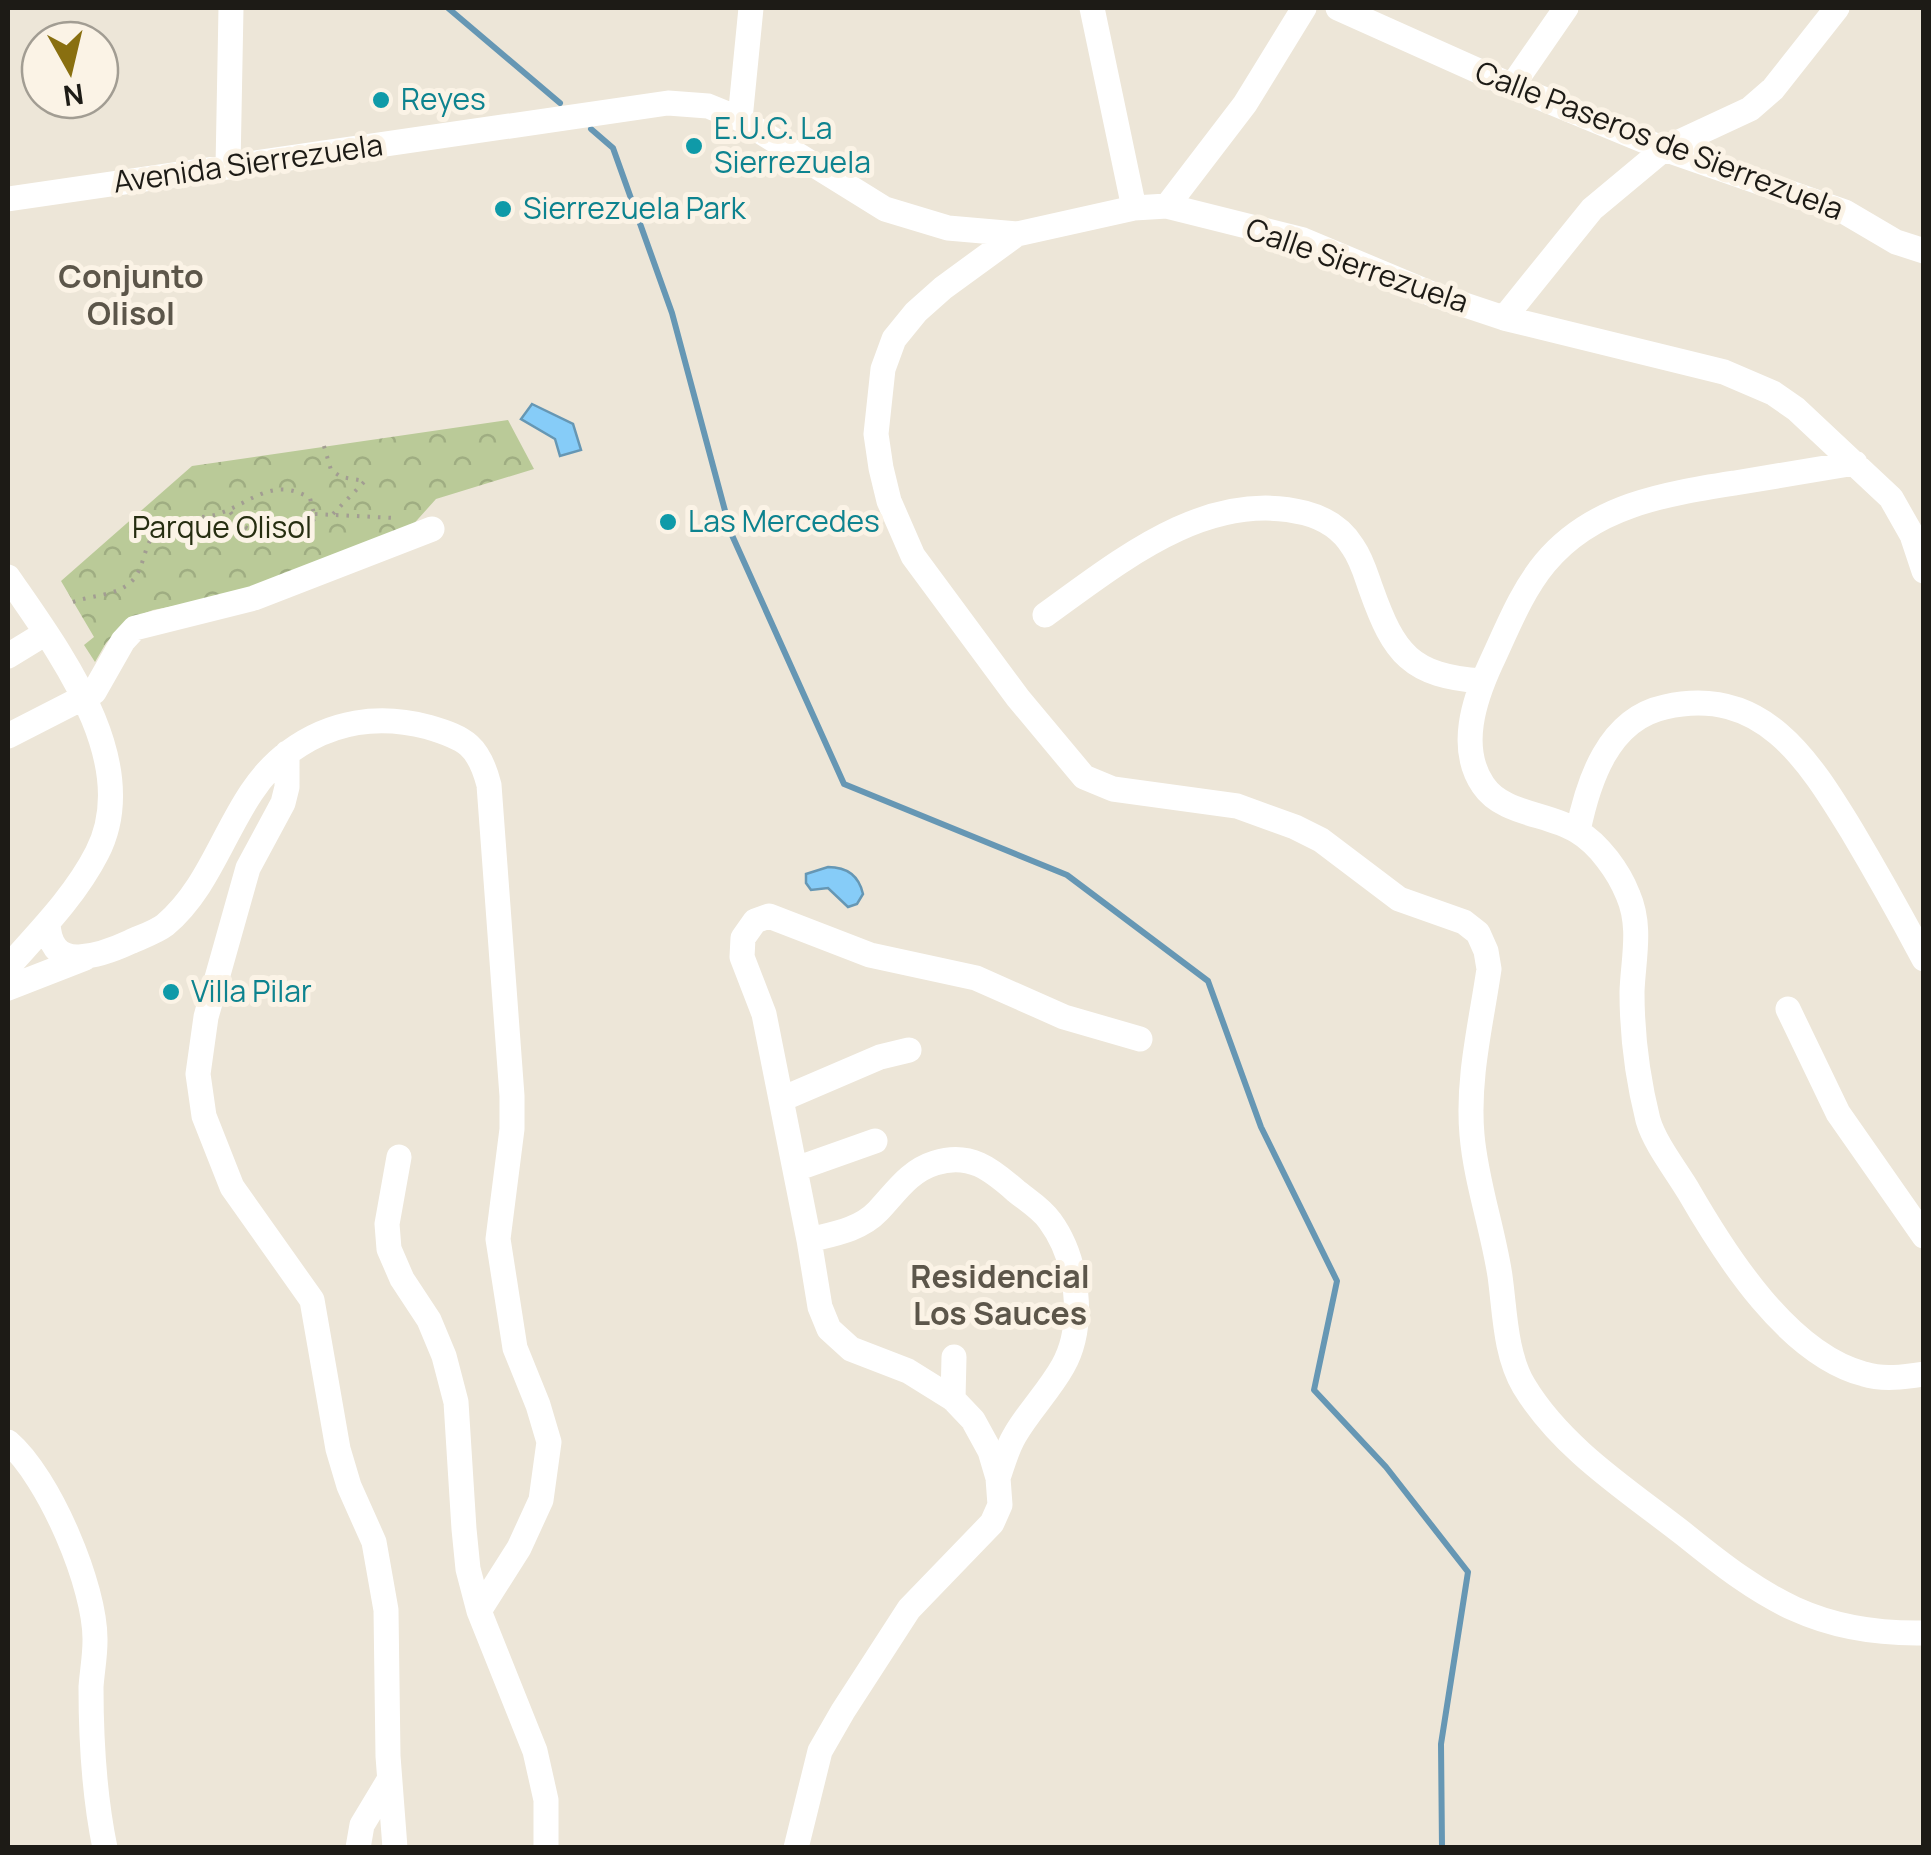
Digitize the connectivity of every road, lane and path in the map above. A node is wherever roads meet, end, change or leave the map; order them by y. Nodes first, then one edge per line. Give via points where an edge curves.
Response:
1 (231, 8) edge
2 (750, 8) edge
3 (1092, 8) edge
4 (1304, 8) edge
5 (1338, 8) edge
6 (1566, 8) edge
7 (1837, 8) edge
8 (1512, 86) junction
9 (740, 119) junction
10 (548, 120) joint
11 (1664, 149) junction
12 (228, 167) junction
13 (8, 199) edge
14 (1168, 206) junction
15 (1134, 208) junction
16 (1016, 234) junction
17 (1924, 251) edge
18 (1504, 318) junction
19 (324, 446) dead end
20 (1855, 463) junction
21 (229, 510) junction
22 (315, 514) junction
23 (332, 515) junction
24 (401, 518) dead end
25 (432, 528) dead end
26 (1924, 571) edge
27 (8, 577) edge
28 (73, 602) dead end
29 (1045, 615) dead end
30 (44, 634) junction
31 (8, 656) edge
32 (1482, 681) junction
33 (83, 698) junction
34 (8, 736) edge
35 (288, 753) junction
36 (1578, 831) junction
37 (48, 923) junction
38 (90, 956) junction
39 (1924, 959) edge
40 (8, 967) edge
41 (8, 988) edge
42 (1788, 1009) dead end
43 (1140, 1039) dead end
44 (910, 1050) dead end
45 (782, 1099) junction
46 (875, 1141) dead end
47 (399, 1157) dead end
48 (796, 1169) junction
49 (1924, 1236) edge
50 (809, 1240) junction
51 (954, 1357) dead end
52 (1924, 1374) edge
53 (953, 1398) junction
54 (8, 1442) edge
55 (998, 1478) junction
56 (479, 1611) junction
57 (1924, 1632) edge
58 (389, 1780) junction
59 (105, 1848) edge
60 (358, 1848) edge
61 (395, 1848) edge
62 (546, 1848) edge
63 (796, 1848) edge

1 - 12 street
2 - 9 street
3 - 15 street
4 - 14 street via 1246,104
5 - 8 street, Calle Paseros de Sierrezuela
6 - 8 street
7 - 11 street via 1750,108
8 - 11 street, Calle Paseros de Sierrezuela
9 - 10 street, Calle Sierrezuela via 708,106 668,103
9 - 16 street, Calle Sierrezuela via 885,209 948,228
10 - 12 street, Avenida Sierrezuela
11 - 17 street, Calle Paseros de Sierrezuela via 1845,212
11 - 18 street via 1592,209
12 - 13 street, Avenida Sierrezuela
14 - 15 street, Calle Sierrezuela
14 - 18 street, Calle Sierrezuela via 1303,240
15 - 16 street, Calle Sierrezuela
16 - 57 street via 916,312 894,340 883,369 876,434 880,468 913,556 1084,777 1113,789 1237,806 1295,827 1399,899 1478,933 1489,969 1471,1088 1472,1140 1510,1348 1525,1387 1566,1439 1772,1600 1851,1628
18 - 20 street, Calle Sierrezuela via 1750,382 1796,409
19 - 23 path via 332,470 364,481
20 - 26 street, Calle Sierrezuela via 1902,514
20 - 32 street via 1660,495 1609,513 1545,562
21 - 22 path via 260,493 284,490 310,498
21 - 22 path via 248,532 264,536 307,528
21 - 28 path via 164,526 152,535 132,581
22 - 23 path
23 - 24 path
25 - 33 street via 254,598 135,628 94,692
27 - 30 street
29 - 32 street via 1130,554 1184,526 1245,510 1293,510 1318,517 1352,544 1382,620 1407,660 1426,672
30 - 31 street
30 - 33 street
32 - 36 street via 1470,745 1482,784 1495,799
33 - 34 street
33 - 37 street via 111,774 108,824 97,853
35 - 38 street via 260,777 182,908 162,927
35 - 56 street via 336,726 366,720 414,724 464,740 475,749 489,785 512,1096 498,1240 515,1348 549,1442 541,1500
35 - 58 street via 283,803 248,868 206,1016 198,1074 204,1116 232,1187 312,1300 338,1449 382,1575
36 - 39 street via 1597,766 1631,722 1683,702 1742,710 1769,725 1818,774
36 - 52 street via 1609,861 1629,896 1636,925 1634,1029 1649,1124 1722,1249 1790,1329 1825,1356 1864,1374
37 - 38 street via 56,950
37 - 40 street
38 - 41 street
42 - 49 street via 1838,1113
43 - 45 street via 976,978 870,956 770,916 755,921 743,938 742,957 764,1014
44 - 45 street
45 - 48 street
46 - 48 street
47 - 56 street via 389,1249 429,1320 456,1402 468,1570
48 - 50 street
50 - 53 street via 829,1329 851,1349
50 - 55 street via 851,1229 876,1213 909,1176 966,1158 988,1167 1048,1218 1072,1269 1074,1335 1066,1362 1014,1437
51 - 53 street
53 - 55 street via 973,1420
54 - 59 street via 48,1492 89,1596 96,1640 92,1746
55 - 63 street via 1000,1505 992,1523 909,1610 820,1751
56 - 62 street via 535,1751 546,1800
58 - 60 street via 362,1825
58 - 61 street

